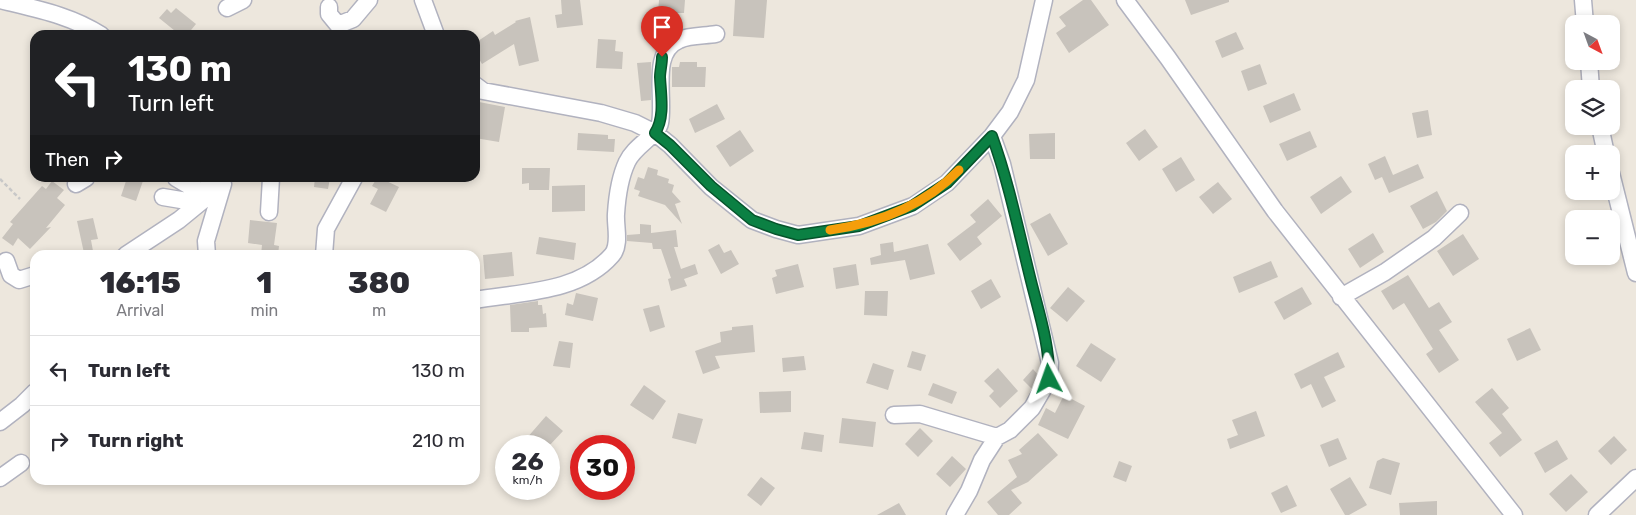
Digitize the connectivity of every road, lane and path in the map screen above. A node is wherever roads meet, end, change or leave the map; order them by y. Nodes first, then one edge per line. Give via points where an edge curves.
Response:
1 (0, 0) edge
2 (243, 0) edge
3 (369, 0) edge
4 (423, 0) edge
5 (1044, 0) edge
6 (1124, 0) edge
7 (1583, 0) edge
8 (329, 7) dead end
9 (227, 8) dead end
10 (1585, 15) edge
11 (94, 30) edge
12 (434, 30) edge
13 (716, 34) dead end
14 (480, 89) edge
15 (655, 133) junction
16 (992, 136) junction
17 (0, 179) edge
18 (183, 182) edge
19 (222, 182) edge
20 (224, 182) edge
21 (224, 182) edge
22 (225, 182) edge
23 (271, 182) edge
24 (352, 182) edge
25 (164, 197) dead end
26 (20, 198) dead end
27 (1618, 200) edge
28 (269, 212) dead end
29 (1460, 213) dead end
30 (132, 250) edge
31 (207, 250) edge
32 (324, 250) edge
33 (6, 261) dead end
34 (1636, 274) edge
35 (30, 277) edge
36 (1341, 297) junction
37 (480, 299) edge
38 (30, 397) edge
39 (894, 415) dead end
40 (0, 422) edge
41 (997, 437) junction
42 (22, 463) dead end
43 (0, 478) edge
44 (1636, 478) edge
45 (955, 515) edge
46 (1514, 515) edge
47 (1598, 515) edge

1 - 11 street via 49,12 83,23
2 - 9 street
3 - 8 street via 353,20 338,25 329,14
4 - 12 street
5 - 16 street via 1026,80 1010,112
6 - 36 street via 1275,211
7 - 10 street
13 - 15 street via 680,39 670,45 662,57 661,116
14 - 15 street via 601,114 635,123
15 - 16 street via 752,220 798,235 859,226 912,206 947,183
15 - 37 street via 635,149 627,162 616,214 614,253 596,269 571,282 546,290
16 - 41 street via 1002,164 1050,363 1049,379 1032,408 1010,430
17 - 26 path
18 - 19 street via 198,191
20 - 25 street via 208,196 188,201
21 - 30 street via 179,220
22 - 31 street via 206,241
23 - 28 street
24 - 32 street via 326,229
27 - 34 street
29 - 36 street via 1434,238
33 - 35 street via 11,275 19,280
36 - 46 street
38 - 40 street
39 - 41 street via 920,414
41 - 45 street
42 - 43 street
44 - 47 street

